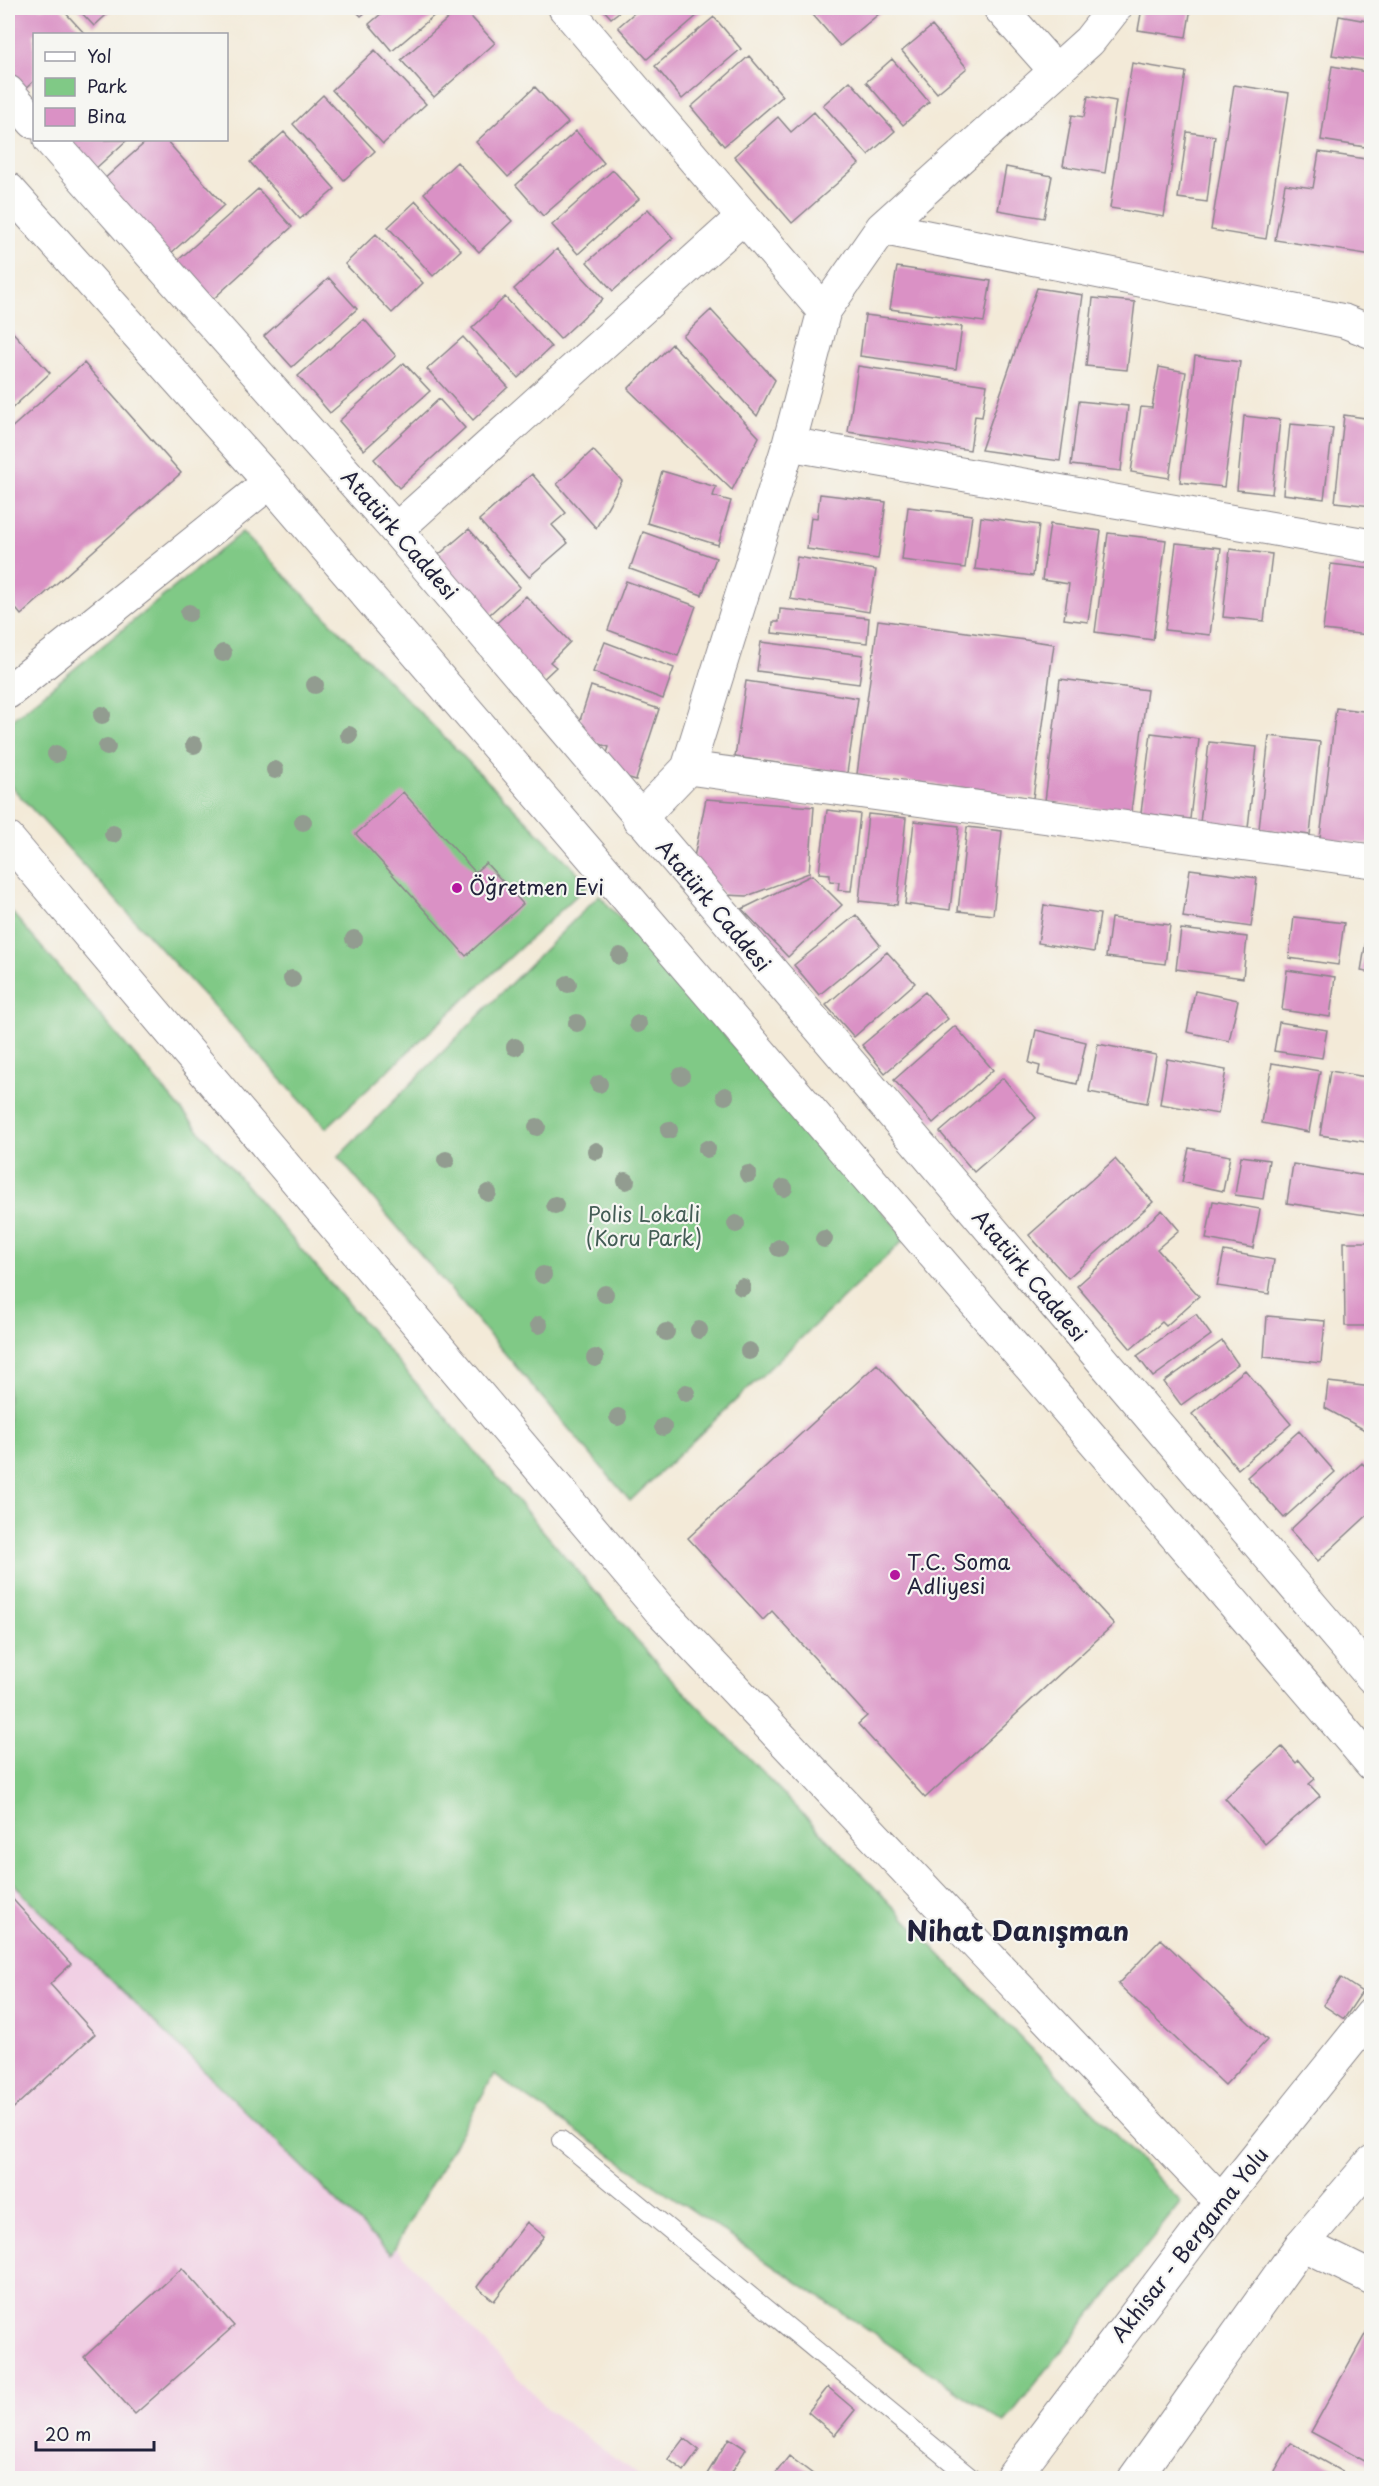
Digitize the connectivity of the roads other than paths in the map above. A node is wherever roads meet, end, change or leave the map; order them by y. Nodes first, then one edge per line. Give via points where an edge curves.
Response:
1 (565, 8) edge
2 (1000, 8) edge
3 (1115, 8) edge
4 (1056, 71) junction
5 (8, 92) edge
6 (33, 121) edge
7 (51, 141) edge
8 (8, 189) edge
9 (744, 217) junction
10 (882, 228) junction
11 (824, 311) junction
12 (1371, 332) edge
13 (789, 444) junction
14 (270, 482) junction
15 (396, 530) junction
16 (1371, 546) edge
17 (8, 692) edge
18 (687, 768) junction
19 (639, 819) junction
20 (8, 839) edge
21 (1371, 861) edge
22 (1370, 1667) edge
23 (1371, 1764) edge
24 (1371, 2014) edge
25 (561, 2140) dead end
26 (1371, 2162) edge
27 (1221, 2202) junction
28 (1302, 2244) junction
29 (1371, 2278) edge
30 (971, 2478) edge
31 (1012, 2478) edge
32 (1135, 2478) edge

1 - 9 street
2 - 4 street
3 - 4 street via 1089,41
4 - 10 street
5 - 6 street
7 - 15 street, Atatürk Caddesi
8 - 14 street
9 - 11 street
9 - 15 street
10 - 11 street
10 - 12 street via 1344,321
11 - 13 street
13 - 16 street
13 - 18 street
14 - 17 street
14 - 23 street
15 - 19 street, Atatürk Caddesi
18 - 19 street
18 - 21 street
19 - 22 street, Atatürk Caddesi
20 - 27 street via 660,1610
24 - 27 street, Akhisar - Bergama Yolu
25 - 30 lane
26 - 28 street
27 - 31 street, Akhisar - Bergama Yolu
28 - 29 street
28 - 32 street

